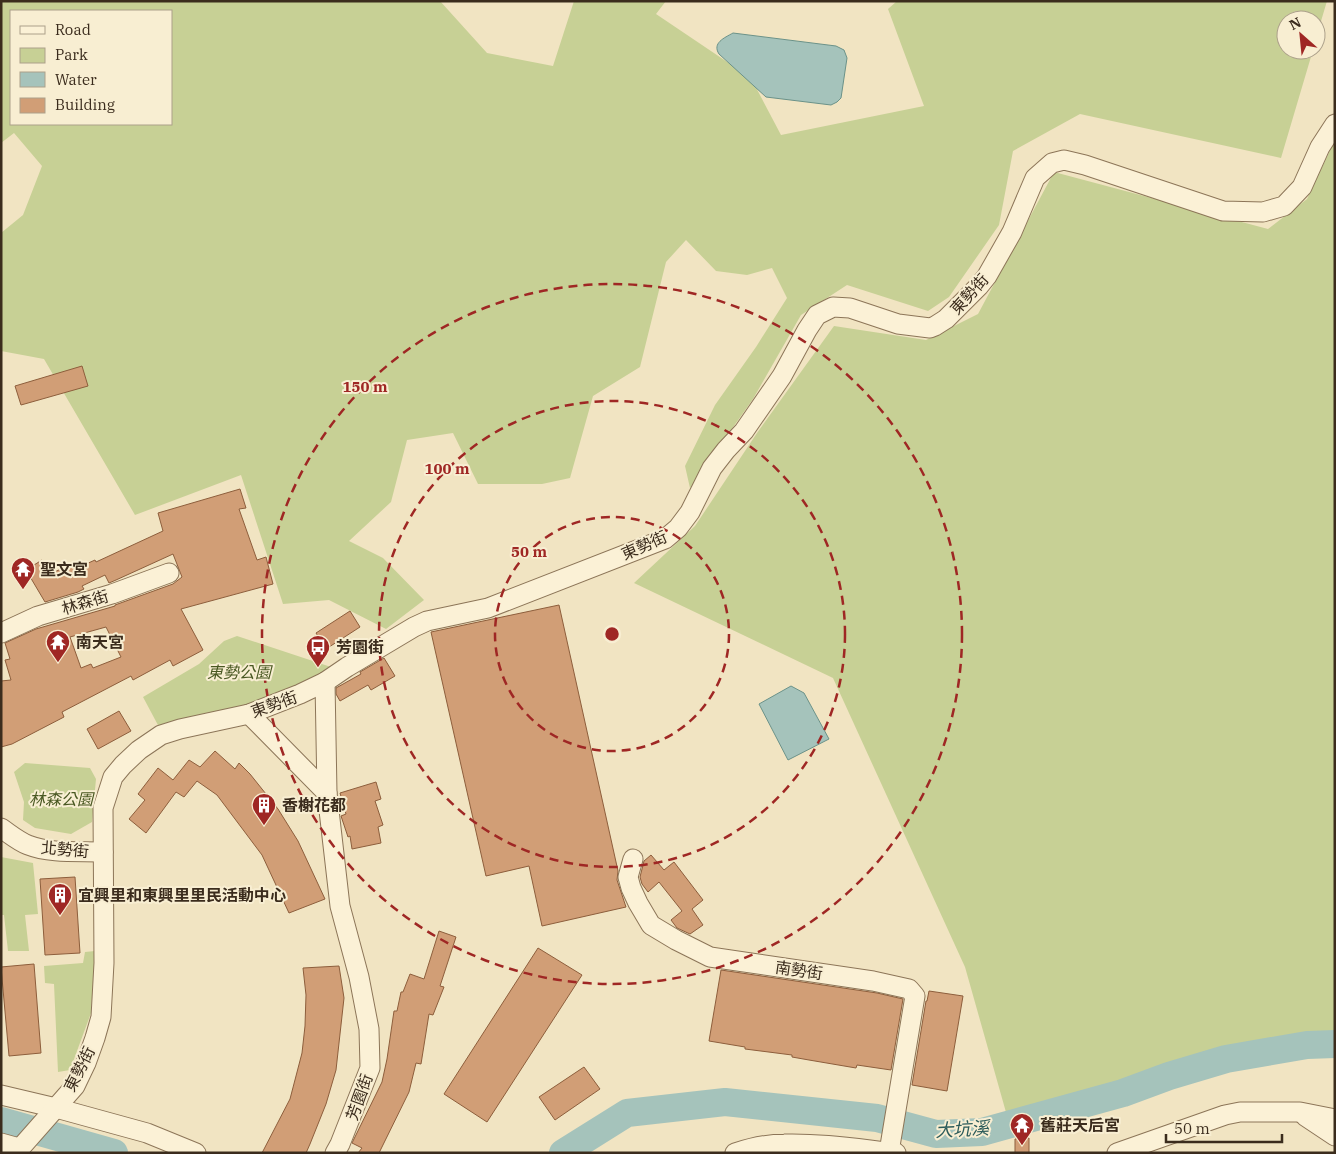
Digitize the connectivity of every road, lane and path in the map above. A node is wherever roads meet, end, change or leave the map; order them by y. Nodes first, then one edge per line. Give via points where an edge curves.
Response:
1 (1335, 124) edge
2 (169, 573) dead end
3 (1, 633) edge
4 (325, 682) junction
5 (249, 714) junction
6 (326, 793) junction
7 (1, 828) edge
8 (103, 852) junction
9 (633, 860) dead end
10 (1, 1095) edge
11 (56, 1108) junction
12 (1300, 1112) junction
13 (1335, 1118) edge
14 (1335, 1136) edge
15 (892, 1147) edge
16 (12, 1148) edge
17 (834, 1149) edge
18 (196, 1153) edge
19 (334, 1153) edge
20 (735, 1153) edge
21 (1117, 1153) edge

1 - 4 street, 東勢街 via 1320,147 1302,187 1284,206 1263,212 1224,211 1085,165 1064,160 1052,163 1035,178 1012,232 987,276 946,319 930,328 898,324 850,308 833,307 818,315 744,431 712,468 690,512 665,539 488,608 427,621
2 - 3 street, 林森街 via 38,616
4 - 5 street, 東勢街
4 - 6 street, 芳園街
5 - 6 street
5 - 8 street, 東勢街 via 161,735 123,764 113,776 103,808
6 - 19 street, 芳園街 via 340,906 369,1028 370,1068
7 - 8 street, 北勢街 via 29,845 52,850
8 - 11 street, 東勢街 via 101,1017 75,1086
9 - 15 street, 南勢街 via 628,877 631,888 651,925 710,957 873,981 909,990 915,996
10 - 11 street
11 - 16 street, 東勢街
11 - 18 street via 147,1132
12 - 13 street
12 - 14 street
12 - 21 street via 1225,1115
15 - 17 street
17 - 20 street via 782,1144

